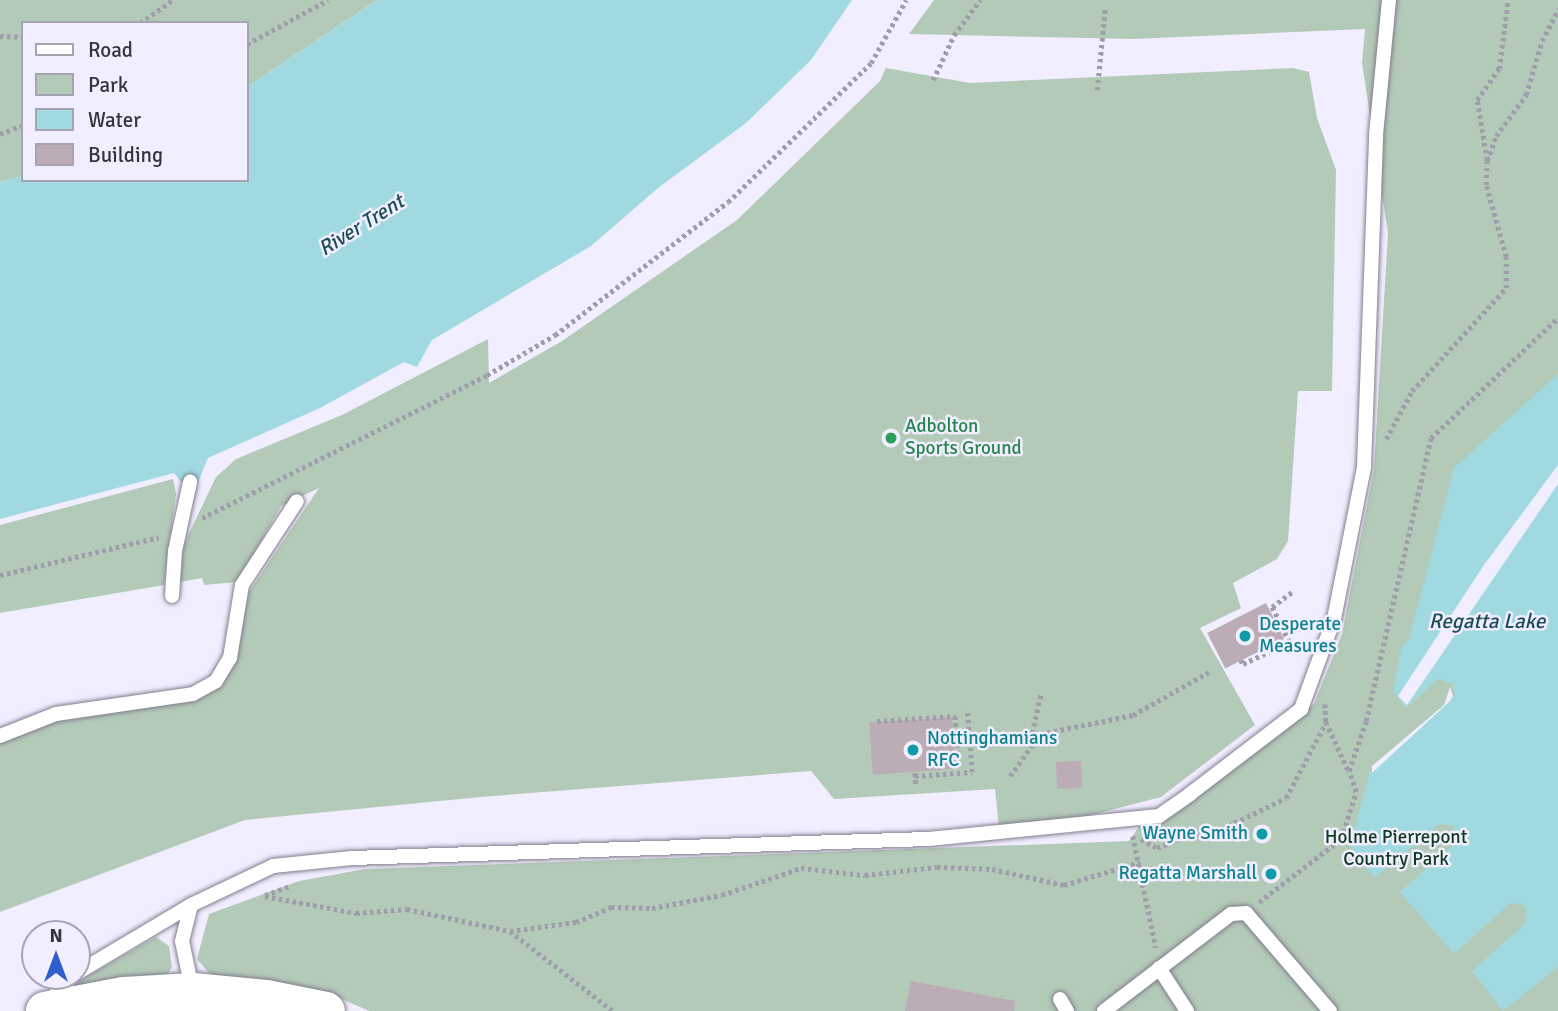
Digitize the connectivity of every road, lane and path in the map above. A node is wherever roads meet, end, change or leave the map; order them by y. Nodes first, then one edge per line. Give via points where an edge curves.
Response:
1 (173, 0) edge
2 (328, 0) edge
3 (906, 0) edge
4 (980, 0) edge
5 (1389, 0) edge
6 (1508, 0) edge
7 (1105, 8) dead end
8 (1558, 9) edge
9 (143, 21) edge
10 (0, 36) edge
11 (21, 37) edge
12 (248, 43) edge
13 (933, 80) dead end
14 (1097, 90) dead end
15 (21, 126) edge
16 (0, 134) edge
17 (1487, 161) junction
18 (1558, 318) edge
19 (1385, 441) dead end
20 (190, 482) dead end
21 (297, 501) dead end
22 (180, 530) junction
23 (0, 575) edge
24 (1292, 592) dead end
25 (172, 596) dead end
26 (1241, 660) dead end
27 (1209, 672) dead end
28 (1041, 694) dead end
29 (967, 709) dead end
30 (877, 721) dead end
31 (1032, 733) junction
32 (1039, 735) junction
33 (0, 736) edge
34 (958, 739) junction
35 (971, 739) junction
36 (959, 752) dead end
37 (1349, 771) junction
38 (1010, 776) dead end
39 (916, 784) dead end
40 (1137, 819) junction
41 (1132, 834) junction
42 (1140, 862) junction
43 (263, 895) dead end
44 (191, 905) junction
45 (1247, 913) junction
46 (510, 931) junction
47 (91, 965) edge
48 (1159, 968) junction
49 (55, 990) edge
50 (193, 992) junction
51 (43, 1011) edge
52 (326, 1011) edge
53 (614, 1011) edge
54 (1104, 1011) edge
55 (1187, 1011) edge
56 (1330, 1011) edge

1 - 9 path
2 - 12 path
3 - 22 path via 870,63 728,202 555,335 487,375
4 - 13 path via 954,35
5 - 40 lane via 1376,144 1364,467 1334,620 1301,709 1158,816
6 - 17 path via 1499,69 1477,100
7 - 14 path
8 - 17 path via 1542,41 1527,95 1496,136
10 - 11 path
15 - 16 path
17 - 19 path via 1486,185 1506,257 1506,288 1412,391
18 - 37 path via 1431,438 1366,722
20 - 22 lane
21 - 33 lane via 242,585 230,658 216,681 193,694 57,714
22 - 23 path
22 - 25 lane
24 - 26 path via 1271,608 1289,642 1243,664
27 - 32 path via 1133,715 1055,728
28 - 31 path
29 - 35 path
30 - 34 path via 956,716
31 - 32 path
31 - 35 path
32 - 38 path
34 - 35 path
34 - 36 path
35 - 39 path via 972,772 915,775
37 - 41 path via 1326,722 1286,798 1209,835 1182,838 1157,848
37 - 45 path via 1356,792 1340,839
40 - 41 path
40 - 44 lane via 929,839 774,847 310,861 273,866
41 - 42 path
42 - 46 path via 1064,885 992,869 937,867 865,875 801,868 722,895 652,908 611,907 576,922
42 - 48 path
43 - 46 path via 356,913 407,909
44 - 47 lane
44 - 50 lane via 182,941
45 - 48 lane via 1231,914
45 - 56 lane
46 - 53 path
48 - 54 lane
48 - 55 lane
49 - 51 lane
50 - 51 street via 124,996
50 - 52 street

